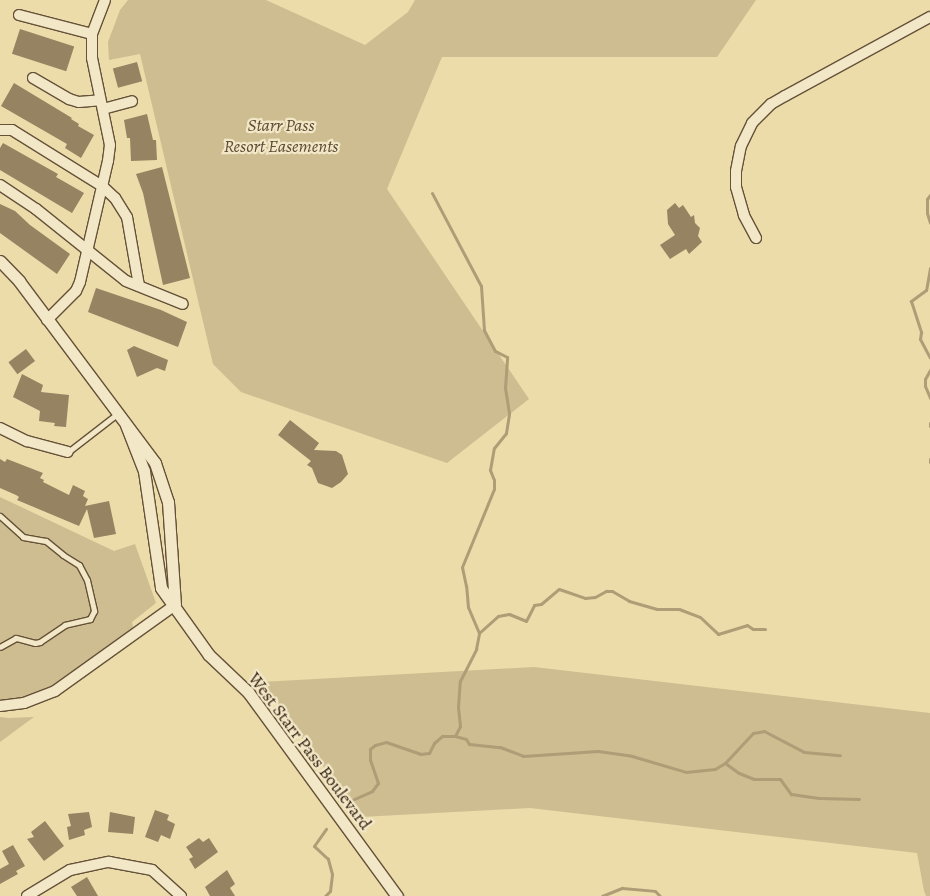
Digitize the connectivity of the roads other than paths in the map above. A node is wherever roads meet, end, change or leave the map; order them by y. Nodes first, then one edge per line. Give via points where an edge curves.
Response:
1 (105, 0) edge
2 (19, 15) dead end
3 (930, 17) edge
4 (92, 34) junction
5 (33, 78) dead end
6 (132, 101) dead end
7 (101, 104) junction
8 (0, 130) edge
9 (0, 185) edge
10 (102, 186) junction
11 (756, 238) dead end
12 (88, 252) junction
13 (0, 260) edge
14 (0, 272) edge
15 (139, 286) junction
16 (29, 295) junction
17 (183, 304) dead end
18 (47, 320) junction
19 (118, 414) junction
20 (126, 425) junction
21 (0, 428) edge
22 (68, 452) joint
23 (0, 516) edge
24 (175, 605) junction
25 (0, 647) edge
26 (0, 706) edge
27 (33, 894) edge
28 (181, 896) edge
29 (397, 896) edge

1 - 4 street
2 - 4 street
3 - 11 street via 771,104 752,123 741,146 736,187
4 - 7 street via 92,58
5 - 7 street via 69,99
6 - 7 street
7 - 10 street via 110,145
8 - 10 street via 12,130
9 - 12 street via 36,209
10 - 12 street
10 - 15 street via 127,218
12 - 15 street via 126,281
12 - 18 street via 76,291
13 - 16 street, West Starr Pass Boulevard
14 - 16 street, West Starr Pass Boulevard
15 - 17 street
16 - 18 street, West Starr Pass Boulevard
18 - 19 street, West Starr Pass Boulevard
19 - 20 street, West Starr Pass Boulevard
19 - 22 lane
20 - 24 street, West Starr Pass Boulevard via 144,471 161,588
20 - 24 street, West Starr Pass Boulevard via 155,463 168,502
21 - 22 street via 27,441
23 - 25 lane via 23,537 46,541 79,565 87,580 94,611 90,619 65,625 40,642 16,638
24 - 26 street via 55,691 24,703
24 - 29 street, West Starr Pass Boulevard via 209,655 248,692
27 - 28 street via 70,870 109,862 152,870

